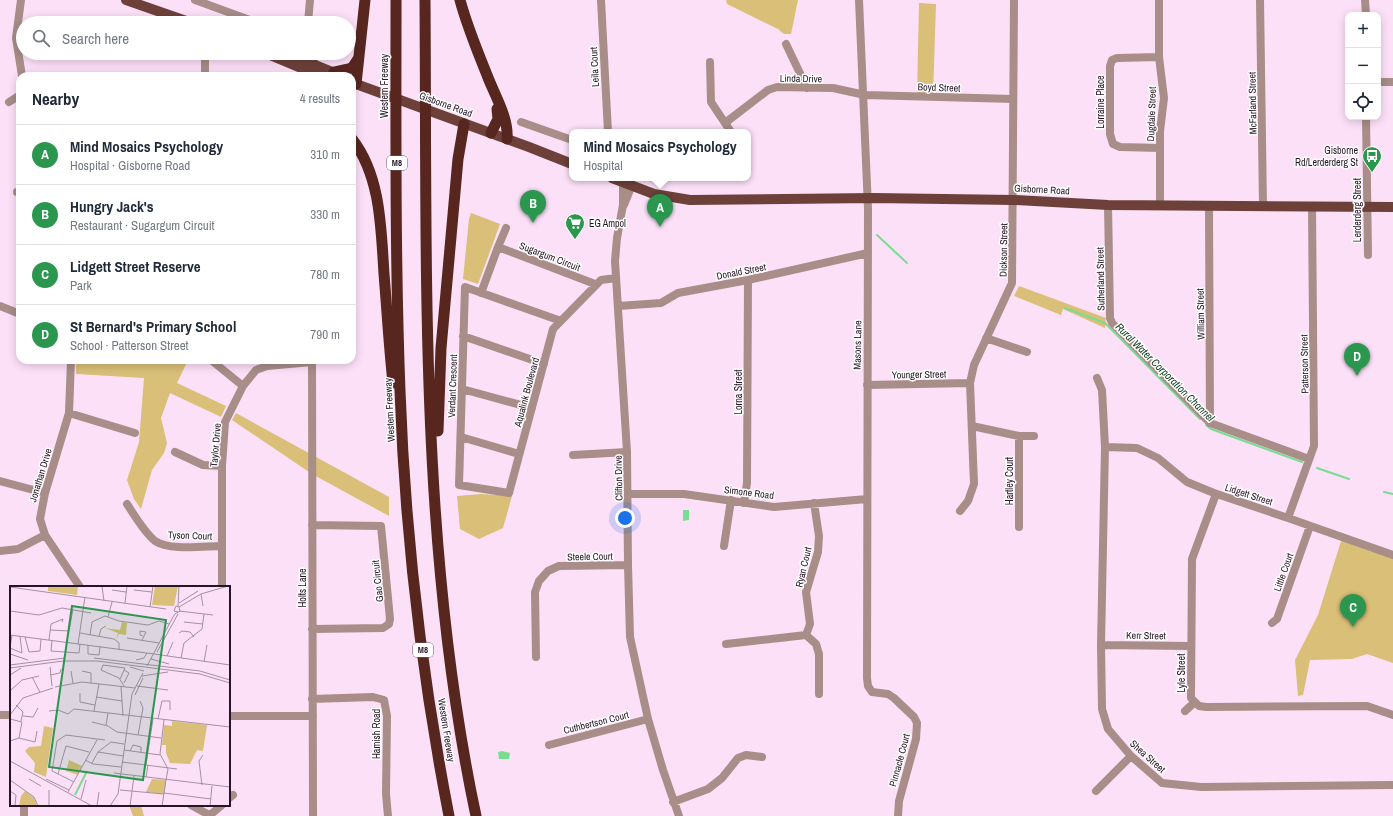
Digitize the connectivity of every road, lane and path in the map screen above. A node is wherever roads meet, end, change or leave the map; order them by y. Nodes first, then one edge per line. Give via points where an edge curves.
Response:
1 (21, 0) edge
2 (126, 0) edge
3 (196, 0) edge
4 (311, 0) edge
5 (365, 0) edge
6 (396, 0) edge
7 (425, 0) edge
8 (460, 0) edge
9 (601, 0) edge
10 (859, 0) edge
11 (1014, 0) edge
12 (1152, 0) edge
13 (1159, 0) edge
14 (1164, 0) edge
15 (1260, 0) edge
16 (1366, 0) edge
17 (1366, 12) edge
18 (19, 16) edge
19 (172, 16) edge
20 (239, 16) edge
21 (309, 16) edge
22 (312, 16) edge
23 (786, 44) dead end
24 (1159, 57) junction
25 (359, 58) junction
26 (19, 60) edge
27 (204, 60) edge
28 (285, 60) edge
29 (296, 60) edge
30 (710, 62) dead end
31 (311, 69) edge
32 (21, 72) edge
33 (204, 72) edge
34 (327, 72) edge
35 (343, 72) edge
36 (356, 72) edge
37 (1381, 82) edge
38 (1393, 82) edge
39 (356, 84) edge
40 (807, 88) junction
41 (864, 95) junction
42 (16, 98) edge
43 (496, 98) junction
44 (1013, 99) junction
45 (9, 102) dead end
46 (1366, 120) edge
47 (521, 122) dead end
48 (725, 123) junction
49 (464, 124) junction
50 (608, 129) edge
51 (729, 129) edge
52 (491, 133) junction
53 (507, 139) junction
54 (569, 139) edge
55 (356, 146) edge
56 (529, 147) junction
57 (1160, 148) junction
58 (569, 156) edge
59 (569, 163) edge
60 (629, 181) edge
61 (868, 198) junction
62 (1014, 200) junction
63 (1108, 205) junction
64 (1160, 205) junction
65 (1209, 205) junction
66 (1263, 206) junction
67 (1312, 206) junction
68 (1367, 207) junction
69 (1393, 207) edge
70 (506, 228) dead end
71 (498, 247) junction
72 (868, 253) junction
73 (1368, 255) dead end
74 (616, 278) junction
75 (748, 280) junction
76 (595, 284) junction
77 (481, 293) junction
78 (0, 306) edge
79 (618, 306) junction
80 (16, 312) edge
81 (561, 321) junction
82 (463, 336) junction
83 (986, 338) junction
84 (1027, 352) dead end
85 (71, 364) edge
86 (216, 364) edge
87 (285, 364) edge
88 (312, 364) edge
89 (544, 364) junction
90 (1097, 378) dead end
91 (970, 383) junction
92 (867, 384) junction
93 (243, 386) junction
94 (462, 389) junction
95 (532, 408) junction
96 (70, 413) junction
97 (1210, 423) junction
98 (972, 426) junction
99 (135, 433) dead end
100 (1019, 436) junction
101 (1034, 436) dead end
102 (461, 437) junction
103 (1105, 447) junction
104 (175, 452) dead end
105 (628, 452) junction
106 (519, 454) junction
107 (573, 454) dead end
108 (1309, 459) junction
109 (222, 466) junction
110 (0, 481) edge
111 (405, 483) junction
112 (459, 485) joint
113 (45, 492) junction
114 (628, 494) junction
115 (1216, 494) junction
116 (867, 499) junction
117 (731, 500) junction
118 (744, 503) junction
119 (814, 503) junction
120 (127, 504) dead end
121 (960, 511) dead end
122 (1288, 518) junction
123 (312, 525) junction
124 (1310, 526) junction
125 (1019, 527) dead end
126 (45, 535) junction
127 (437, 536) junction
128 (222, 546) junction
129 (724, 546) dead end
130 (0, 551) edge
131 (1393, 555) edge
132 (628, 565) junction
133 (79, 586) edge
134 (222, 586) edge
135 (1272, 623) dead end
136 (312, 629) junction
137 (806, 635) junction
138 (726, 644) dead end
139 (1101, 645) junction
140 (1191, 646) junction
141 (536, 657) dead end
142 (869, 689) joint
143 (819, 694) dead end
144 (312, 699) junction
145 (1195, 702) junction
146 (1185, 711) dead end
147 (1393, 715) edge
148 (230, 716) edge
149 (313, 716) junction
150 (648, 719) junction
151 (549, 744) dead end
152 (1131, 756) junction
153 (762, 757) dead end
154 (1393, 785) edge
155 (1096, 791) dead end
156 (673, 802) junction
157 (193, 806) edge
158 (221, 806) edge
159 (210, 816) edge
160 (312, 816) edge
161 (388, 816) edge
162 (449, 816) edge
163 (476, 816) edge
164 (679, 816) edge
165 (898, 816) edge

1 - 18 street
2 - 19 main road
3 - 20 street
4 - 21 street
4 - 22 street
5 - 25 highway
6 - 111 highway, Western Freeway / M8 via 398,326
7 - 127 highway, Western Freeway via 428,359
8 - 43 highway
9 - 50 street, Leila Court
10 - 41 street, Masons Lane
11 - 44 street, Dickson Street
12 - 13 street
13 - 14 street
13 - 24 street, Dugdale Street
15 - 66 street, McFarland Street
16 - 17 street
23 - 40 street
24 - 57 street, Dugdale Street via 1164,98
24 - 57 street, Lorraine Place via 1112,60 1110,134 1112,144 1120,147
25 - 35 highway via 352,68
25 - 36 highway
26 - 32 street
27 - 33 street
28 - 31 main road
29 - 31 main road
30 - 48 street via 711,102
31 - 34 main road
37 - 38 street
39 - 49 main road, Gisborne Road
40 - 41 street, Linda Drive via 833,88
40 - 48 street, Linda Drive via 776,87 768,90
41 - 44 street, Boyd Street
41 - 61 street, Masons Lane
42 - 45 street
43 - 52 highway via 498,119
43 - 53 highway via 506,126
44 - 62 street, Dickson Street
46 - 68 street, Lerderderg Street
47 - 54 street
48 - 51 street
49 - 52 main road, Gisborne Road
49 - 127 highway via 458,159 441,348
52 - 53 main road, Gisborne Road
53 - 56 main road, Gisborne Road
55 - 111 highway via 368,169 376,197 398,437
56 - 58 main road, Gisborne Road
56 - 59 main road, Gisborne Road
57 - 64 street, Dugdale Street
60 - 61 main road, Gisborne Road via 690,200
60 - 74 street, Clifton Drive via 617,238
61 - 62 main road, Gisborne Road
61 - 72 street, Masons Lane
62 - 63 main road, Gisborne Road
62 - 83 street, Dickson Street via 1012,283
63 - 64 main road, Gisborne Road
63 - 97 street, Sutherland Street via 1112,324
64 - 65 main road, Gisborne Road
65 - 66 main road, Gisborne Road
65 - 97 street, William Street
66 - 67 main road, Gisborne Road
67 - 68 main road, Gisborne Road
67 - 108 street, Patterson Street via 1315,387 1314,446
68 - 69 main road, Gisborne Road
68 - 73 street, Lerderderg Street
70 - 71 street
71 - 76 street, Sugargum Circuit
71 - 77 street
72 - 75 street, Donald Street
72 - 92 street, Masons Lane
74 - 76 street via 601,280
74 - 79 street, Clifton Drive
75 - 79 street, Donald Street via 678,293 661,303
75 - 118 street, Lorna Street via 747,483
76 - 81 street, Aqualink Boulevard
77 - 81 street
77 - 82 street, Verdant Crescent via 465,287
78 - 80 street
79 - 105 street, Clifton Drive
81 - 89 street, Aqualink Boulevard via 553,330
82 - 89 street
82 - 94 street, Verdant Crescent
83 - 84 street
83 - 91 street, Dickson Street via 974,365
85 - 96 street, Jonathan Drive
86 - 93 street
87 - 93 street, Taylor Drive via 256,370
88 - 123 street, Holts Lane
89 - 95 street, Aqualink Boulevard
90 - 103 street, Shea Street via 1102,390
91 - 92 street, Younger Street
91 - 98 street, Dickson Street
92 - 116 street, Masons Lane
93 - 109 street, Taylor Drive via 226,422
94 - 95 street
94 - 102 street, Verdant Crescent
95 - 106 street, Aqualink Boulevard
96 - 99 street
96 - 113 street, Jonathan Drive
97 - 108 street, Sutherland Street
98 - 100 street
98 - 121 street, Dickson Street via 974,484 968,501
100 - 101 street
100 - 125 street, Hartley Court
102 - 106 street
102 - 112 street, Verdant Crescent
103 - 115 street, Lidgett Street via 1137,448 1158,458 1187,482
103 - 139 street, Shea Street
104 - 109 street via 202,465
105 - 107 street
105 - 114 street, Clifton Drive
106 - 112 street, Aqualink Boulevard via 509,493
108 - 122 street, Patterson Street
109 - 128 street, Taylor Drive
110 - 113 street
111 - 162 highway, Western Freeway / M8 via 422,648
113 - 126 street, Jonathan Drive via 40,519
114 - 117 street, Simone Road via 684,494
114 - 132 street, Clifton Drive
115 - 122 street, Lidgett Street
115 - 140 street, Lyle Street via 1192,559
116 - 119 street, Simone Road
116 - 142 street, Masons Lane
117 - 118 street, Simone Road
117 - 129 street
118 - 119 street, Simone Road via 774,506
119 - 137 street, Ryan Court via 819,536 818,552 807,587 810,624
120 - 128 street, Tyson Court via 147,532 162,545
122 - 124 street, Lidgett Street
123 - 136 street, Holts Lane
123 - 136 street, Gao Circuit via 381,526 390,619 389,624 383,628
124 - 131 street, Lidgett Street
124 - 135 street, Little Court via 1277,619
126 - 130 street via 18,548
126 - 133 street, Jonathan Drive
127 - 163 highway, Western Freeway via 450,658
128 - 134 street, Taylor Drive
132 - 141 street, Steele Court via 559,566 548,571 539,580 535,592
132 - 150 street, Clifton Drive via 630,637
136 - 144 street, Holts Lane
137 - 138 street
137 - 143 street via 816,644 819,654
139 - 140 street, Kerr Street
139 - 152 street, Shea Street via 1102,709 1108,729
140 - 145 street, Lyle Street via 1191,698
142 - 165 street, Pinnacle Court via 894,698 917,723 916,738 899,801
144 - 149 street, Holts Lane
144 - 161 street, Hamish Road via 373,697 384,700 387,716
145 - 146 street
145 - 147 street, Lyle Street via 1206,707 1367,706
148 - 149 street
149 - 160 street, Holts Lane
150 - 151 street, Cuthbertson Court
150 - 156 street, Clifton Drive
152 - 154 street, Shea Street via 1162,783 1201,787
152 - 155 street
153 - 156 street via 746,755 738,758 722,778 708,789
156 - 164 street, Clifton Drive
157 - 159 street
158 - 159 street

